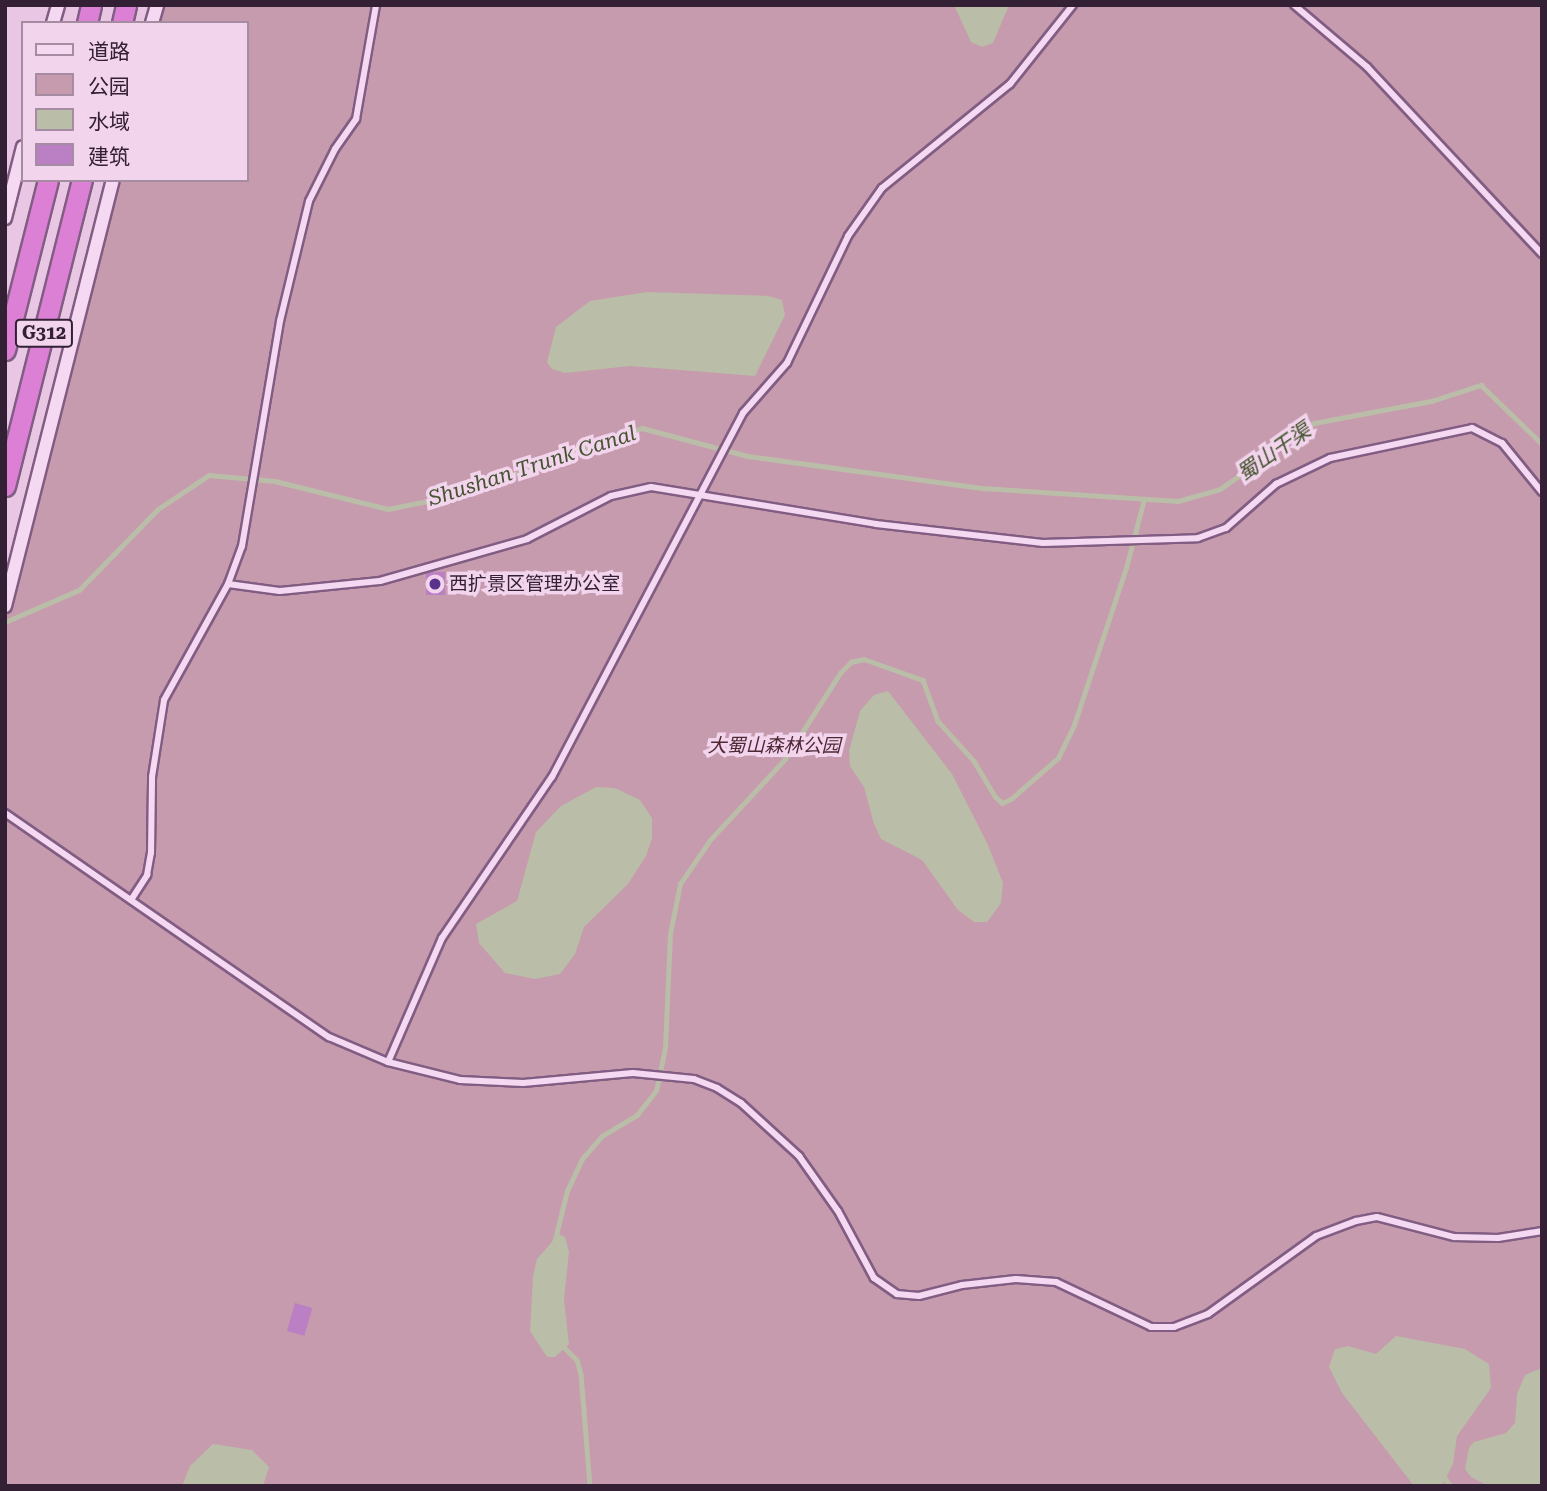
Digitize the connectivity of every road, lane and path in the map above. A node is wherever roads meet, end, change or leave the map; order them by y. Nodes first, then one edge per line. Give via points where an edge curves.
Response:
1 (376, 5) edge
2 (1073, 5) edge
3 (1294, 5) edge
4 (21, 155) edge
5 (47, 182) edge
6 (81, 182) edge
7 (112, 182) edge
8 (5, 218) edge
9 (1542, 254) edge
10 (5, 351) edge
11 (5, 486) edge
12 (704, 492) junction
13 (1542, 492) edge
14 (228, 584) junction
15 (5, 606) edge
16 (5, 813) edge
17 (131, 900) junction
18 (388, 1062) junction
19 (1542, 1231) edge

1 - 14 lane via 356,119 309,201 280,321 242,546
2 - 12 lane via 1010,84 882,188 848,236 787,363 744,413
3 - 9 lane via 1367,67
4 - 8 street
5 - 10 highway
6 - 11 highway, G312
7 - 15 street
12 - 13 lane via 876,524 1043,543 1211,536 1276,484 1330,458 1466,428 1480,430 1502,443
12 - 14 lane via 651,487 631,490 527,539 380,581 280,591
12 - 18 lane via 552,777 442,938
14 - 17 lane via 164,700 152,776 151,853 147,875
16 - 17 lane
17 - 18 lane via 329,1037
18 - 19 lane via 460,1080 523,1083 652,1074 694,1079 731,1096 799,1156 838,1211 874,1278 903,1295 989,1282 1056,1282 1151,1327 1174,1327 1208,1314 1316,1236 1356,1222 1377,1217 1454,1237 1499,1238

